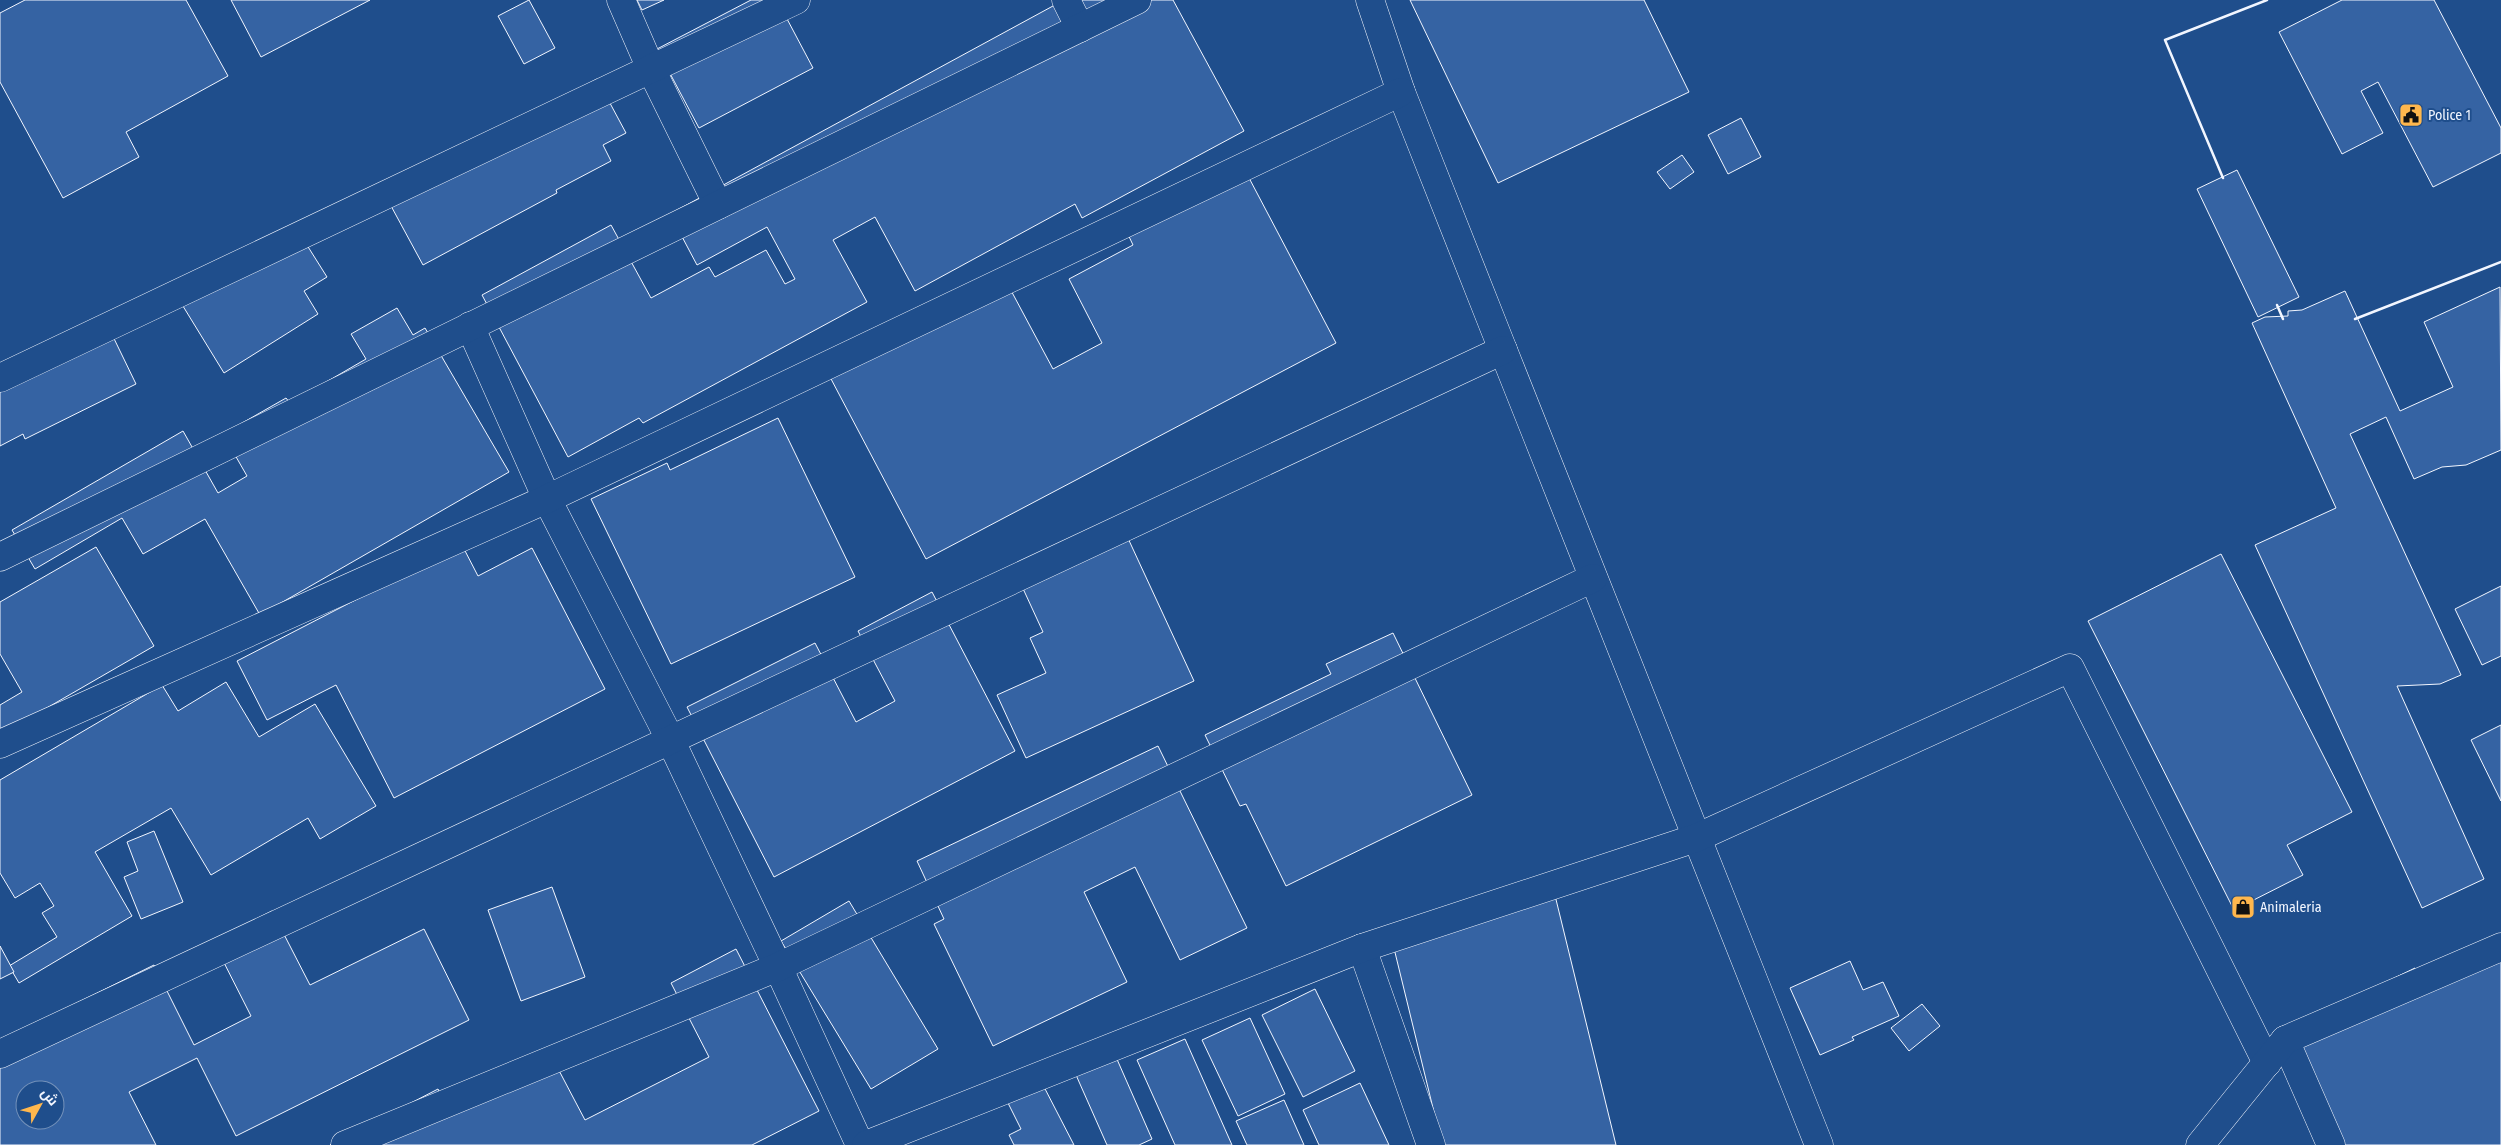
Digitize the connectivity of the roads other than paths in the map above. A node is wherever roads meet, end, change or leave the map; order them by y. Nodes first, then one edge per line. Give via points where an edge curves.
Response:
1 (621, 0) edge
2 (796, 0) edge
3 (1066, 0) edge
4 (1137, 0) edge
5 (1370, 0) edge
6 (1080, 28) junction
7 (651, 69) junction
8 (1402, 92) junction
9 (718, 205) junction
10 (470, 326) junction
11 (1502, 350) junction
12 (0, 378) edge
13 (547, 499) junction
14 (0, 557) edge
15 (1593, 578) junction
16 (670, 740) junction
17 (0, 744) edge
18 (1696, 838) junction
19 (2501, 947) edge
20 (1362, 948) junction
21 (778, 967) junction
22 (2285, 1040) junction
23 (0, 1054) edge
24 (2267, 1063) junction
25 (345, 1145) edge
26 (860, 1145) edge
27 (866, 1145) edge
28 (1431, 1145) edge
29 (1819, 1145) edge
30 (2200, 1145) edge
31 (2331, 1145) edge

1 - 7 street
2 - 7 street
3 - 6 street
4 - 6 street
5 - 8 street
6 - 9 street
7 - 9 street
7 - 12 street
8 - 11 street
8 - 13 street
9 - 10 street
10 - 13 street
10 - 14 street
11 - 15 street
11 - 16 street
13 - 16 street
13 - 17 street
15 - 18 street
15 - 21 street
16 - 21 street
16 - 23 street
18 - 20 street
18 - 24 street via 2070,668
18 - 29 street
19 - 22 street
20 - 27 street
20 - 28 street
21 - 25 street
21 - 26 street
22 - 24 street
22 - 31 street
24 - 30 street

